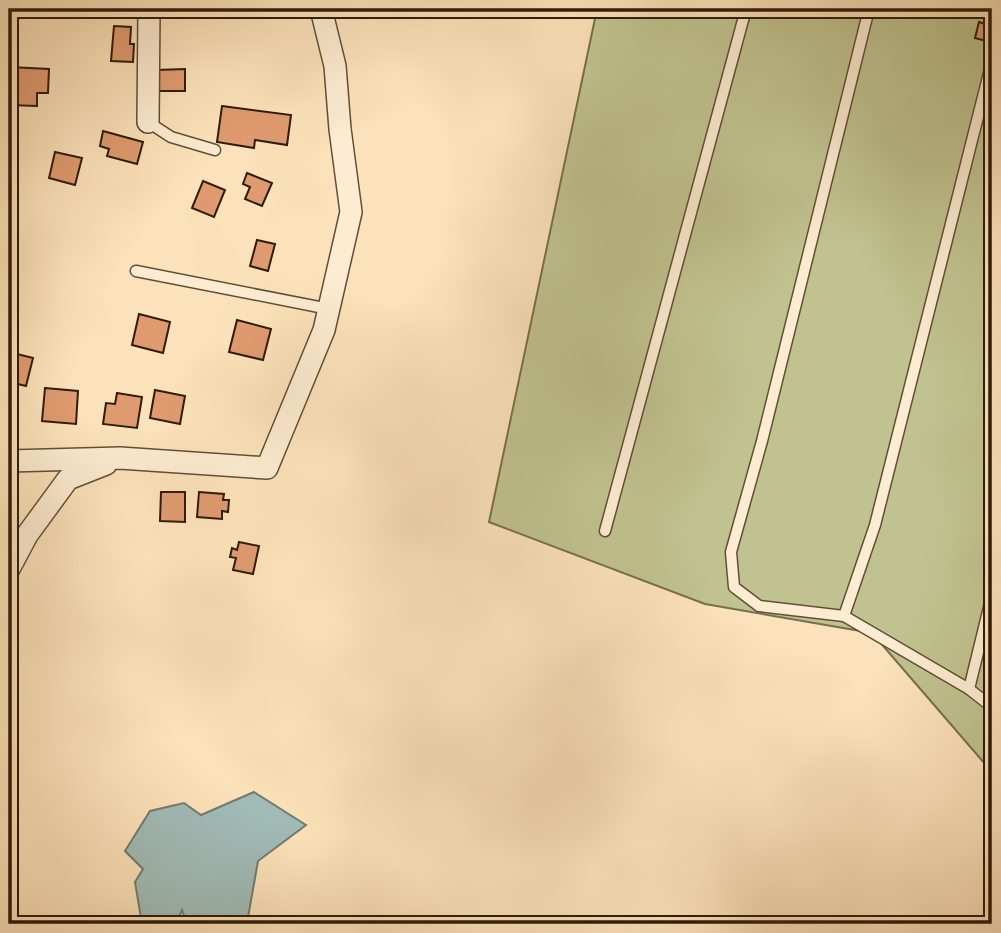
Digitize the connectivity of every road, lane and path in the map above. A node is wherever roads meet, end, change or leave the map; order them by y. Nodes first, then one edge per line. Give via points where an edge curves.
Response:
1 (149, 9) edge
2 (321, 9) edge
3 (746, 9) edge
4 (869, 9) edge
5 (992, 61) edge
6 (148, 122) joint
7 (215, 150) dead end
8 (136, 271) dead end
9 (329, 309) junction
10 (120, 458) junction
11 (9, 461) edge
12 (605, 531) dead end
13 (9, 569) edge
14 (992, 595) edge
15 (844, 616) junction
16 (969, 689) junction
17 (992, 707) edge

1 - 6 street
2 - 9 street via 335,66 351,212
3 - 12 lane
4 - 15 lane via 731,552 734,587 759,606
5 - 15 lane via 875,525
6 - 7 lane via 171,137
8 - 9 lane
9 - 10 street via 267,468
10 - 11 street
10 - 13 street via 68,479 27,535
14 - 16 lane
15 - 16 lane
16 - 17 lane

